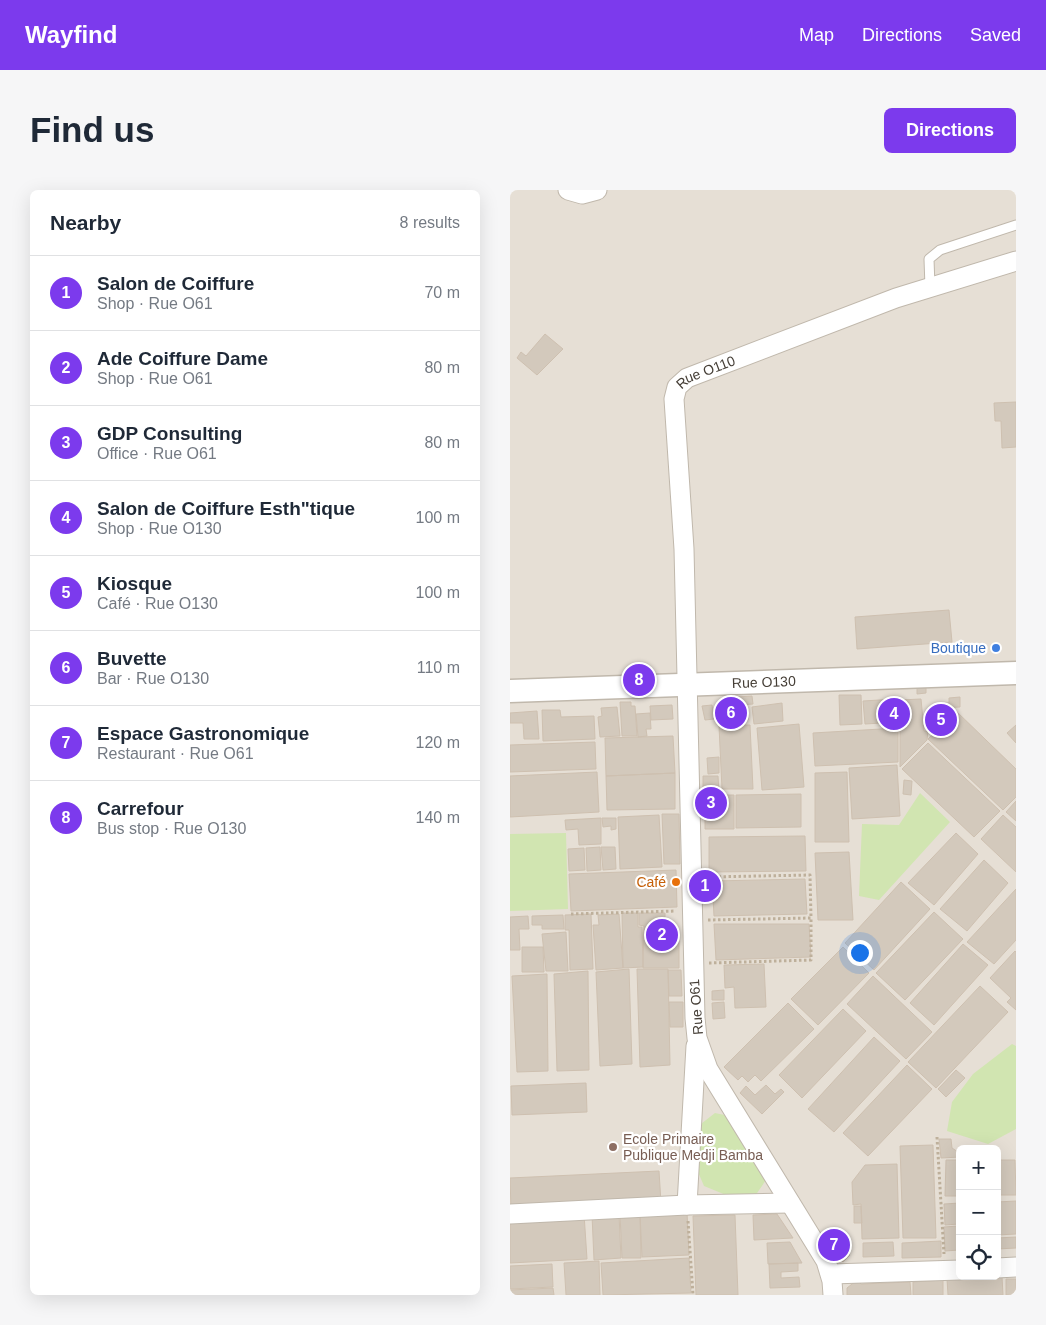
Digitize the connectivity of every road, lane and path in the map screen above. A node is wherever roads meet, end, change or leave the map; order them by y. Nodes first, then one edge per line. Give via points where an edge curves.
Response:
1 (568, 190) edge
2 (597, 190) edge
3 (1016, 225) edge
4 (1016, 260) edge
5 (930, 287) junction
6 (1016, 673) edge
7 (686, 684) junction
8 (510, 691) edge
9 (691, 877) junction
10 (571, 914) dead end
11 (692, 916) junction
12 (810, 918) junction
13 (693, 964) junction
14 (697, 1038) junction
15 (937, 1137) dead end
16 (790, 1203) junction
17 (688, 1205) junction
18 (510, 1214) edge
19 (1016, 1267) edge
20 (1001, 1268) edge
21 (952, 1270) edge
22 (831, 1274) junction
23 (693, 1295) edge
24 (833, 1295) edge

1 - 2 street via 582,194
3 - 5 lane via 940,250 929,259
4 - 5 street, Rue O110
5 - 7 street, Rue O110 via 706,370 687,378 677,387 674,399 684,549
6 - 7 street, Rue O130
7 - 8 street, Rue O130
7 - 9 street, Rue O61
9 - 11 street, Rue O61
9 - 12 path via 810,875
10 - 11 path
11 - 12 path
11 - 13 street, Rue O61
12 - 13 path via 811,960
13 - 14 street, Rue O61
14 - 16 street, Rue O61 via 708,1069
14 - 17 street
15 - 21 path
16 - 17 street
16 - 22 street, Rue O61
17 - 18 street
17 - 23 path
19 - 20 street
21 - 22 street
22 - 24 street, Rue O61

